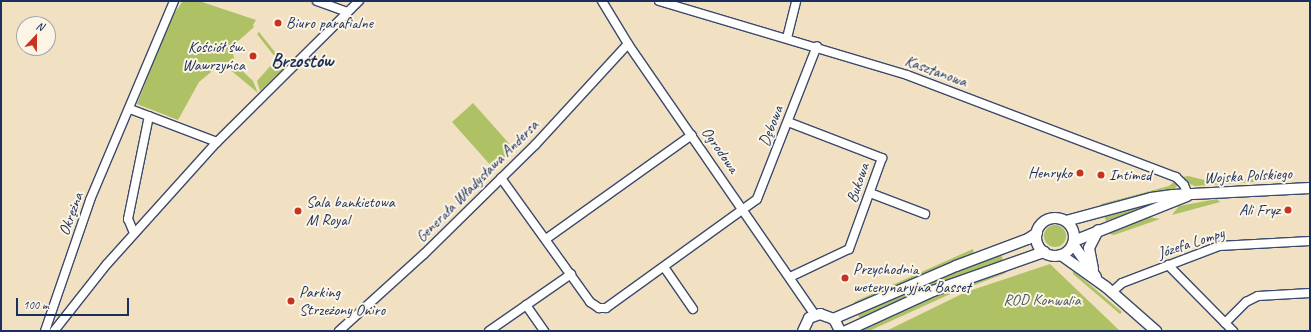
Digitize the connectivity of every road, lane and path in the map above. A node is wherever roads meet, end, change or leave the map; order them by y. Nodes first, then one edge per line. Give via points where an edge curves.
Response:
1 (174, 1) edge
2 (317, 1) edge
3 (358, 1) edge
4 (602, 1) edge
5 (659, 1) edge
6 (796, 1) edge
7 (346, 12) junction
8 (787, 38) junction
9 (628, 44) junction
10 (817, 46) junction
11 (130, 109) junction
12 (148, 116) junction
13 (788, 122) junction
14 (692, 135) junction
15 (217, 142) junction
16 (501, 178) junction
17 (1310, 188) edge
18 (870, 193) junction
19 (1188, 195) junction
20 (745, 210) junction
21 (925, 214) dead end
22 (1066, 221) junction
23 (1098, 230) junction
24 (134, 233) junction
25 (1037, 233) junction
26 (546, 239) junction
27 (1310, 240) edge
28 (1073, 242) junction
29 (1044, 252) junction
30 (1061, 255) junction
31 (1168, 265) junction
32 (664, 267) junction
33 (571, 274) junction
34 (1096, 276) junction
35 (790, 277) junction
36 (1109, 290) junction
37 (1310, 293) edge
38 (526, 305) junction
39 (694, 310) dead end
40 (815, 315) junction
41 (833, 318) junction
42 (1225, 323) junction
43 (45, 331) edge
44 (54, 331) edge
45 (339, 331) edge
46 (489, 331) edge
47 (544, 331) edge
48 (802, 331) edge
49 (840, 331) edge
50 (846, 331) edge
51 (1156, 331) edge
52 (1233, 331) edge

1 - 11 street, Okrężna
2 - 7 street
3 - 7 street
4 - 9 street, Ogrodowa
5 - 8 street, Kasztanowa
6 - 8 street
7 - 15 street
8 - 10 street, Kasztanowa
9 - 14 street, Ogrodowa
9 - 16 street, Generała Władysława Andersa
10 - 13 street, Dębowa
10 - 19 street, Kasztanowa via 907,75 1176,177 1184,185
11 - 12 street
11 - 43 street, Okrężna via 90,200
12 - 15 street
12 - 24 street via 128,219
13 - 18 street, Bukowa via 882,158
13 - 20 street, Dębowa via 758,199
14 - 20 street, Ogrodowa
14 - 26 street
15 - 24 street
16 - 26 street
16 - 45 street, Generała Władysława Andersa via 424,254
17 - 19 street, Wojska Polskiego
18 - 21 street
18 - 35 street, Bukowa via 849,249
19 - 22 street, Wojska Polskiego via 1151,198
19 - 23 street, Wojska Polskiego
20 - 32 street, Dębowa
20 - 35 street, Ogrodowa
22 - 25 street via 1048,219 1041,224
22 - 28 street via 1073,230
23 - 28 street, Wojska Polskiego
23 - 34 street via 1088,254
24 - 44 street
25 - 29 street via 1038,244
25 - 41 street via 1028,239 956,266
26 - 33 street
27 - 31 street, Józefa Lompy via 1234,243
28 - 30 street
28 - 34 street
29 - 30 street
29 - 50 street via 934,292
30 - 36 street
31 - 36 street, Józefa Lompy
31 - 42 street
32 - 33 street, Dębowa via 603,309 590,302
32 - 39 street
33 - 38 street
34 - 36 street
35 - 40 street, Ogrodowa
36 - 51 street
37 - 42 street via 1258,296 1246,302
38 - 46 street
38 - 47 street
40 - 41 street via 825,314
40 - 48 street via 805,322
41 - 49 street
42 - 52 street

